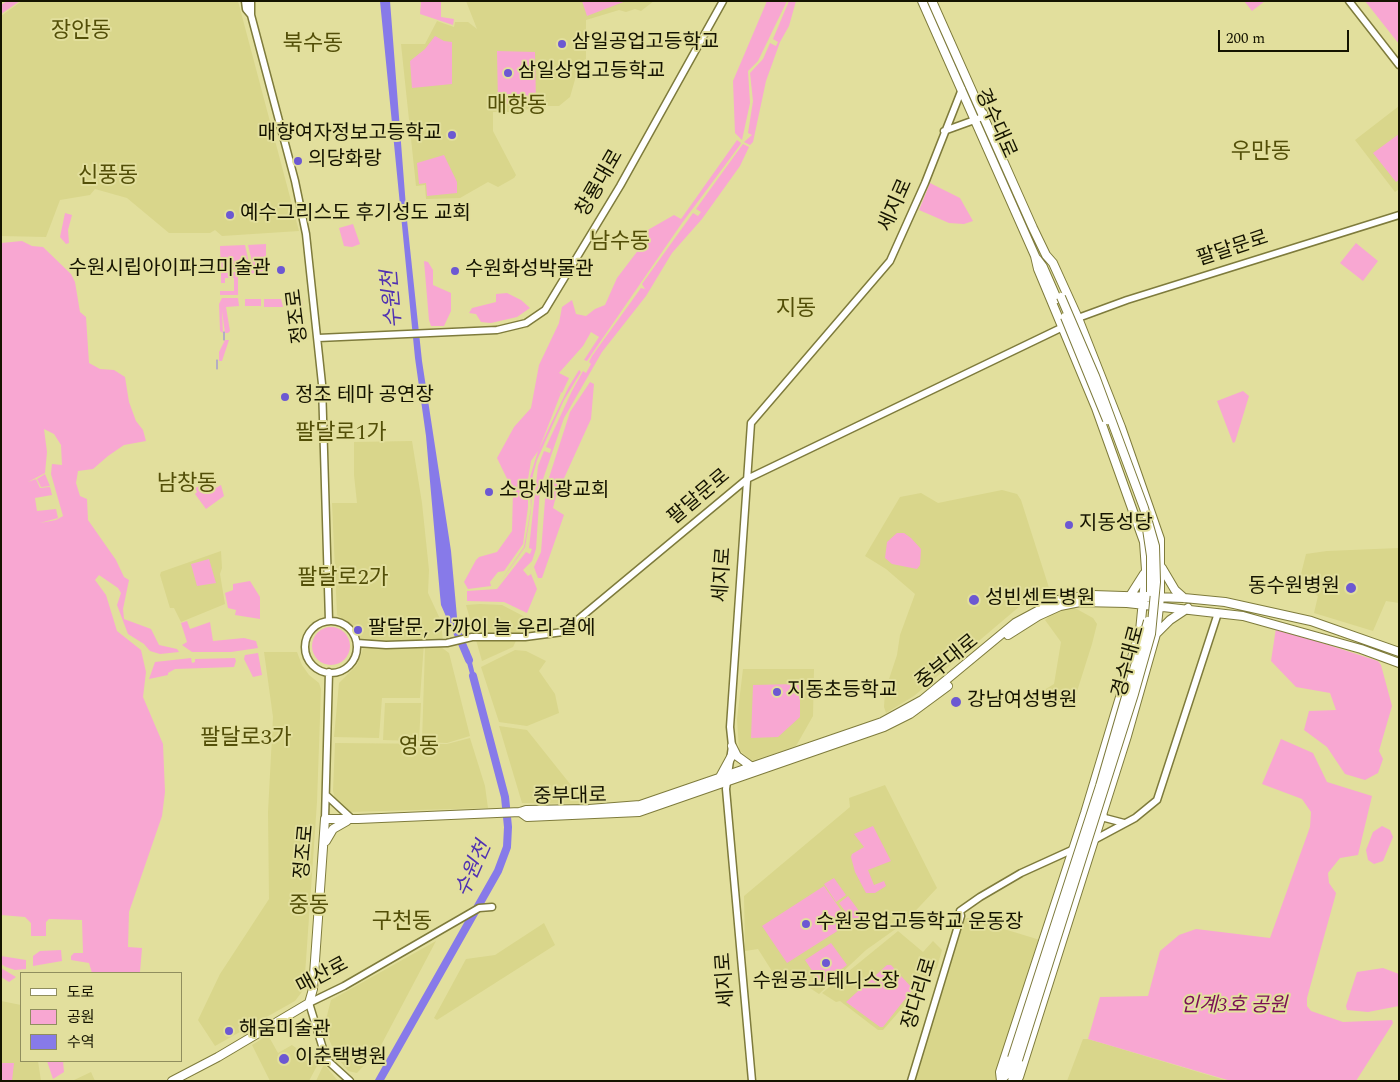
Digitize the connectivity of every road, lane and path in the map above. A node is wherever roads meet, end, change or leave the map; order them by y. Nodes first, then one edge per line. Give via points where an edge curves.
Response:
1 (244, 1) edge
2 (251, 1) edge
3 (723, 1) edge
4 (922, 1) edge
5 (932, 1) edge
6 (1349, 1) edge
7 (252, 15) junction
8 (1399, 65) edge
9 (962, 89) junction
10 (984, 113) junction
11 (974, 120) junction
12 (944, 131) junction
13 (1399, 215) edge
14 (1046, 255) junction
15 (1037, 259) junction
16 (1059, 298) junction
17 (1078, 318) junction
18 (1063, 327) junction
19 (318, 338) junction
20 (747, 479) junction
21 (1162, 568) junction
22 (1146, 570) junction
23 (1144, 596) junction
24 (1160, 597) junction
25 (1184, 598) junction
26 (1128, 599) junction
27 (1144, 605) junction
28 (1160, 606) junction
29 (1188, 608) junction
30 (1218, 613) junction
31 (329, 621) junction
32 (1141, 622) junction
33 (1156, 634) junction
34 (357, 643) junction
35 (1399, 652) edge
36 (1399, 663) edge
37 (329, 672) junction
38 (732, 746) junction
39 (731, 757) junction
40 (752, 767) junction
41 (728, 778) junction
42 (719, 779) junction
43 (326, 795) junction
44 (518, 812) junction
45 (1102, 814) junction
46 (325, 818) junction
47 (352, 819) junction
48 (1124, 823) junction
49 (1094, 840) junction
50 (1072, 850) junction
51 (322, 854) junction
52 (489, 907) dead end
53 (310, 1003) junction
54 (1015, 1059) junction
55 (172, 1081) edge
56 (350, 1081) edge
57 (752, 1081) edge
58 (911, 1081) edge
59 (1001, 1081) edge
60 (1014, 1081) edge

1 - 7 street, 정조로
2 - 7 street, 정조로
3 - 19 street, 창룡대로 via 620,186 545,310 526,323 496,330
4 - 9 main road, 경수대로
5 - 10 main road, 경수대로
6 - 8 street
7 - 19 street, 정조로 via 304,225
9 - 11 main road, 경수대로
9 - 12 street, 세지로
10 - 11 street
10 - 14 main road, 경수대로
11 - 12 street
11 - 15 main road, 경수대로
12 - 20 street, 세지로 via 890,261 751,423
13 - 17 street, 팔달문로
14 - 16 main road, 경수대로
14 - 17 main road, 경수대로 via 1053,263
15 - 16 main road, 경수대로
15 - 18 main road, 경수대로 via 1038,269
16 - 54 main road, bridge via 1096,376 1150,525 1155,546 1156,582 1150,634 1132,702
17 - 21 main road, 경수대로 via 1160,539
18 - 20 street, 팔달문로
18 - 22 main road, 경수대로 via 1144,542
19 - 31 street, 정조로
20 - 34 street, 팔달문로 via 563,632 525,637 470,637 451,642
20 - 38 street, 세지로 via 730,727
21 - 24 main road, 경수대로
21 - 25 main road via 1175,590
22 - 23 main road, 경수대로
22 - 26 main road
23 - 24 main road, 중부대로
23 - 26 main road, 중부대로
23 - 27 main road, 경수대로
24 - 25 main road, 중부대로
24 - 28 main road, 경수대로
25 - 35 main road, 중부대로 via 1225,602 1311,622
26 - 27 main road, 중부대로
26 - 32 main road
26 - 40 main road, 중부대로 via 1093,594 1058,600 1015,623 922,700 888,719
26 - 41 main road, 중부대로 via 1080,602 1047,611 1012,632 934,698 899,720
27 - 28 main road, 중부대로
27 - 32 main road, 경수대로
28 - 29 main road, 중부대로
28 - 33 main road, 경수대로
29 - 30 main road, 중부대로
29 - 33 main road
30 - 36 main road, 중부대로 via 1288,628
30 - 48 street, 장다리로 via 1157,800
31 - 34 street via 344,624
31 - 37 street via 314,628 306,644 308,658
32 - 50 main road, 경수대로
33 - 45 main road, 경수대로
34 - 37 street via 357,652 348,667
37 - 43 street, 정조로
38 - 39 street, 세지로
38 - 40 main road via 743,762
39 - 41 street, 세지로
39 - 42 main road
40 - 41 main road, 중부대로
41 - 42 main road, 중부대로
41 - 44 main road, 중부대로 via 640,812 527,816
41 - 57 street, 세지로 via 726,789
42 - 44 main road, 중부대로 via 635,806
43 - 46 street, 정조로
43 - 47 street
44 - 47 main road, 중부대로
45 - 48 street via 1105,818
45 - 49 main road, 경수대로
46 - 47 main road, 중부대로
46 - 51 main road, 정조로
47 - 51 main road via 337,825 328,834
48 - 49 street, 장다리로
49 - 50 street, 장다리로
49 - 60 main road, 경수대로 via 1021,1071
50 - 58 street, 장다리로 via 1021,873 980,897 963,913
50 - 59 main road, 경수대로 via 1000,1072
51 - 53 main road, 정조로
52 - 53 street, 매산로 via 456,921
53 - 55 main road, 매산로
53 - 56 street, 정조로 via 328,1061
54 - 59 main road, 경수대로
54 - 60 main road, 경수대로

